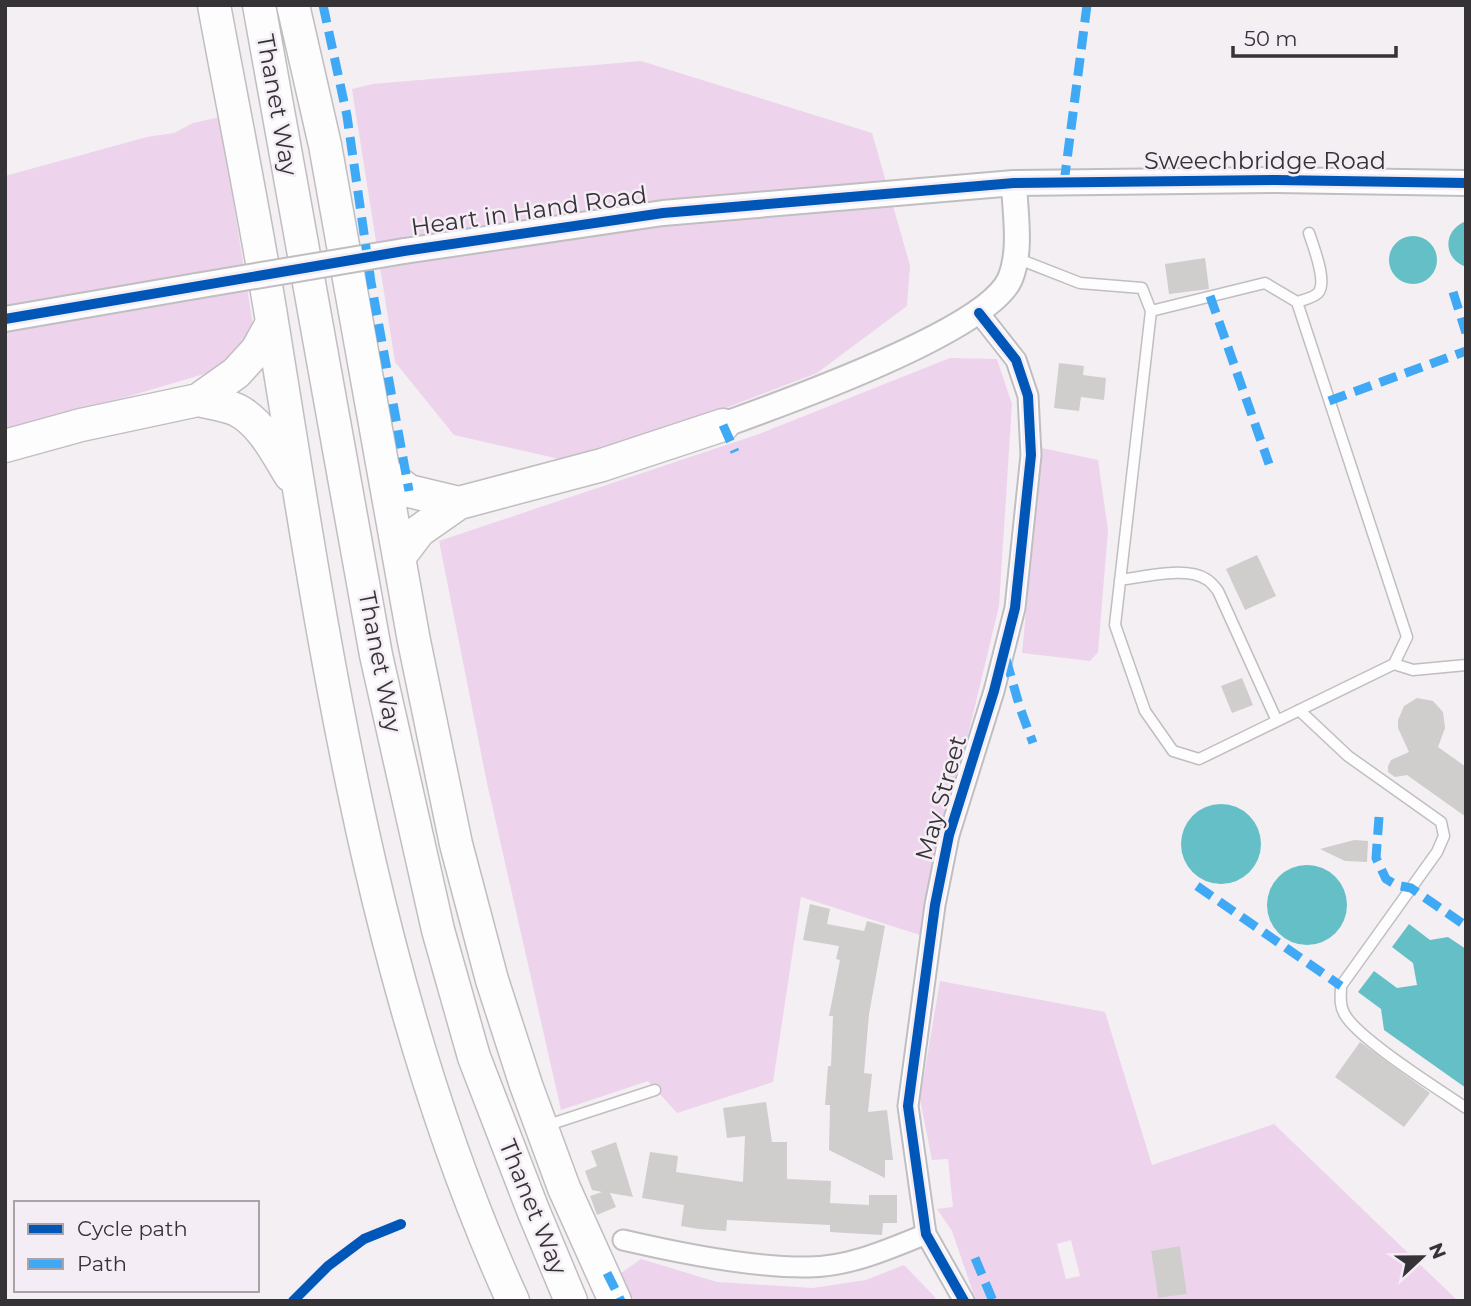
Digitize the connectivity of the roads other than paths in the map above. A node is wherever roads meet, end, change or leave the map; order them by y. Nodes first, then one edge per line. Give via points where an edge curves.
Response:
1 (214, 5) edge
2 (259, 5) edge
3 (293, 5) edge
4 (1014, 183) junction
5 (1064, 183) joint
6 (1466, 183) edge
7 (1309, 233) dead end
8 (1016, 257) junction
9 (1297, 302) junction
10 (1151, 311) junction
11 (979, 313) junction
12 (5, 319) edge
13 (272, 323) junction
14 (198, 400) junction
15 (723, 425) joint
16 (5, 446) edge
17 (384, 473) junction
18 (298, 489) junction
19 (459, 503) junction
20 (400, 556) junction
21 (1120, 580) junction
22 (1394, 664) junction
23 (1466, 665) edge
24 (1299, 710) junction
25 (1277, 721) junction
26 (655, 1090) dead end
27 (1466, 1108) edge
28 (541, 1127) junction
29 (926, 1234) junction
30 (623, 1240) dead end
31 (513, 1301) edge
32 (571, 1301) edge
33 (615, 1301) edge
34 (964, 1301) edge

1 - 13 highway, Thanet Way
2 - 32 highway, Thanet Way via 376,655 439,930 474,1058
3 - 17 highway via 325,145
4 - 5 street, Heart in Hand Road
4 - 8 street
4 - 12 street, Heart in Hand Road, bridge via 663,213 404,251
5 - 6 street, Sweechbridge Road
7 - 9 lane via 1321,286 1318,293
8 - 10 lane via 1080,283 1142,288
8 - 11 street via 998,298
9 - 10 lane via 1265,283
9 - 22 lane via 1406,637
10 - 21 lane
11 - 15 street via 910,349
11 - 29 street, May Street via 1016,360 1028,397 1031,456 1015,608 949,835 935,905 908,1106
13 - 14 highway via 257,350 236,373
13 - 18 highway, Thanet Way
14 - 16 highway
14 - 18 highway via 235,410 253,421
15 - 19 highway via 603,465
17 - 19 highway via 409,491
17 - 20 highway
18 - 31 highway, Thanet Way via 380,911 453,1151
19 - 20 highway via 419,531
20 - 28 highway via 456,844 492,979
21 - 25 lane via 1176,573 1206,578 1218,591
21 - 25 lane via 1115,625 1145,711 1173,751 1199,759
22 - 23 lane via 1413,670
22 - 24 lane
24 - 25 lane
24 - 27 lane via 1348,756 1441,822 1444,836 1437,852 1341,986 1340,1003 1345,1016 1367,1037
26 - 28 lane
28 - 33 highway
29 - 30 street via 865,1257 810,1267 716,1257
29 - 34 street, May Street

